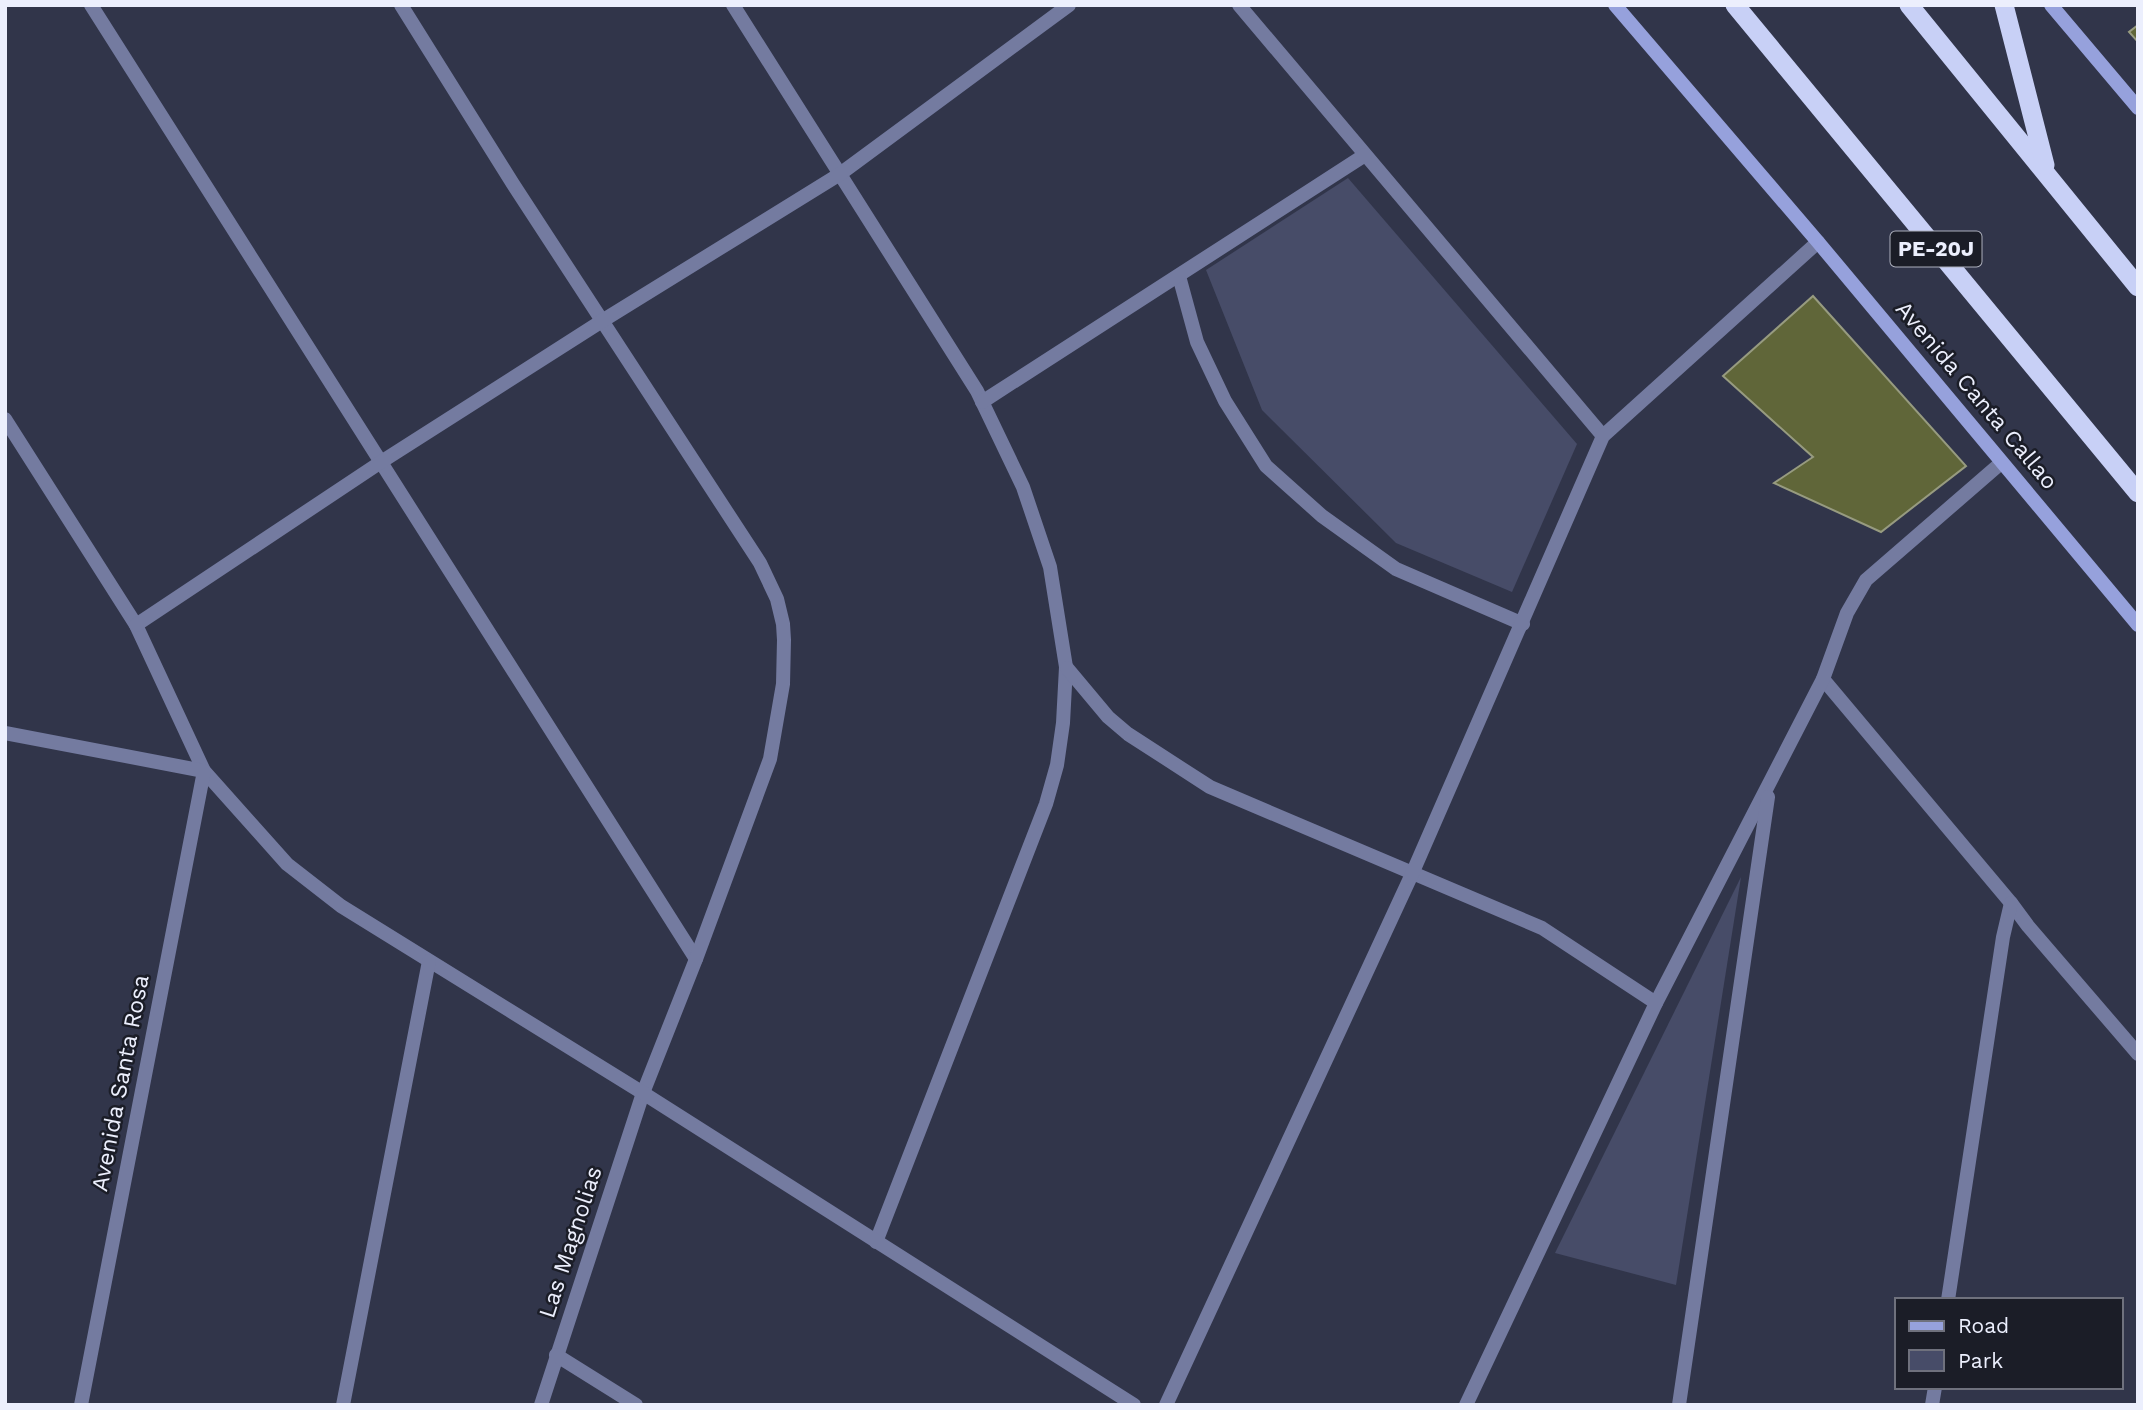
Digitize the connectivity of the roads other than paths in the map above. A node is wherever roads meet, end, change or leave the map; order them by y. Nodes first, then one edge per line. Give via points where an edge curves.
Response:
1 (91, 5) edge
2 (401, 5) edge
3 (733, 5) edge
4 (1069, 5) edge
5 (1239, 5) edge
6 (1615, 5) edge
7 (1735, 5) edge
8 (1909, 5) edge
9 (2004, 5) edge
10 (2050, 5) edge
11 (2138, 108) edge
12 (1366, 155) junction
13 (2047, 173) junction
14 (840, 174) junction
15 (1818, 242) junction
16 (1179, 276) junction
17 (2138, 287) edge
18 (602, 321) junction
19 (982, 402) junction
20 (5, 419) edge
21 (1603, 436) junction
22 (381, 462) junction
23 (2001, 463) junction
24 (2138, 493) edge
25 (1523, 624) junction
26 (136, 625) junction
27 (2138, 625) edge
28 (1066, 667) junction
29 (1823, 679) junction
30 (5, 733) edge
31 (204, 771) junction
32 (1769, 784) junction
33 (1412, 874) junction
34 (2011, 903) junction
35 (696, 960) junction
36 (429, 961) junction
37 (1656, 1003) junction
38 (2138, 1054) edge
39 (643, 1093) junction
40 (876, 1242) junction
41 (1948, 1298) edge
42 (556, 1355) junction
43 (81, 1405) edge
44 (343, 1405) edge
45 (541, 1405) edge
46 (636, 1405) edge
47 (1134, 1405) edge
48 (1166, 1405) edge
49 (1466, 1405) edge
50 (1679, 1405) edge

1 - 22 street
2 - 18 street, Las Magnolias
3 - 14 street
4 - 14 street
5 - 12 street
6 - 15 main road, Avenida Canta Callao
7 - 24 highway, PE-20J
8 - 13 highway
9 - 13 highway
10 - 11 main road
12 - 16 street
12 - 21 street
13 - 17 highway
14 - 18 street
14 - 19 street
15 - 21 street
15 - 23 main road, Avenida Canta Callao
16 - 19 street
16 - 25 street via 1197,342 1225,401 1266,466 1322,516 1396,569
18 - 22 street
18 - 35 street, Las Magnolias via 760,563 783,624 783,684 769,759
19 - 28 street via 1040,530
20 - 26 street
21 - 25 street
22 - 26 street
22 - 35 street
23 - 27 main road, Avenida Canta Callao
23 - 29 street via 1866,580 1847,613
25 - 33 street
26 - 31 street
28 - 33 street via 1128,734 1210,787
28 - 40 street via 1057,765 1046,804
29 - 32 street
29 - 34 street
30 - 31 street
31 - 36 street via 287,864 341,906
31 - 43 street, Avenida Santa Rosa
32 - 37 street
32 - 50 street
33 - 37 street via 1542,928
33 - 48 street
34 - 38 street
34 - 41 street
35 - 39 street, Las Magnolias
36 - 39 street
36 - 44 street
37 - 49 street
39 - 40 street
39 - 42 street, Las Magnolias
40 - 47 street
42 - 45 street, Las Magnolias
42 - 46 street

